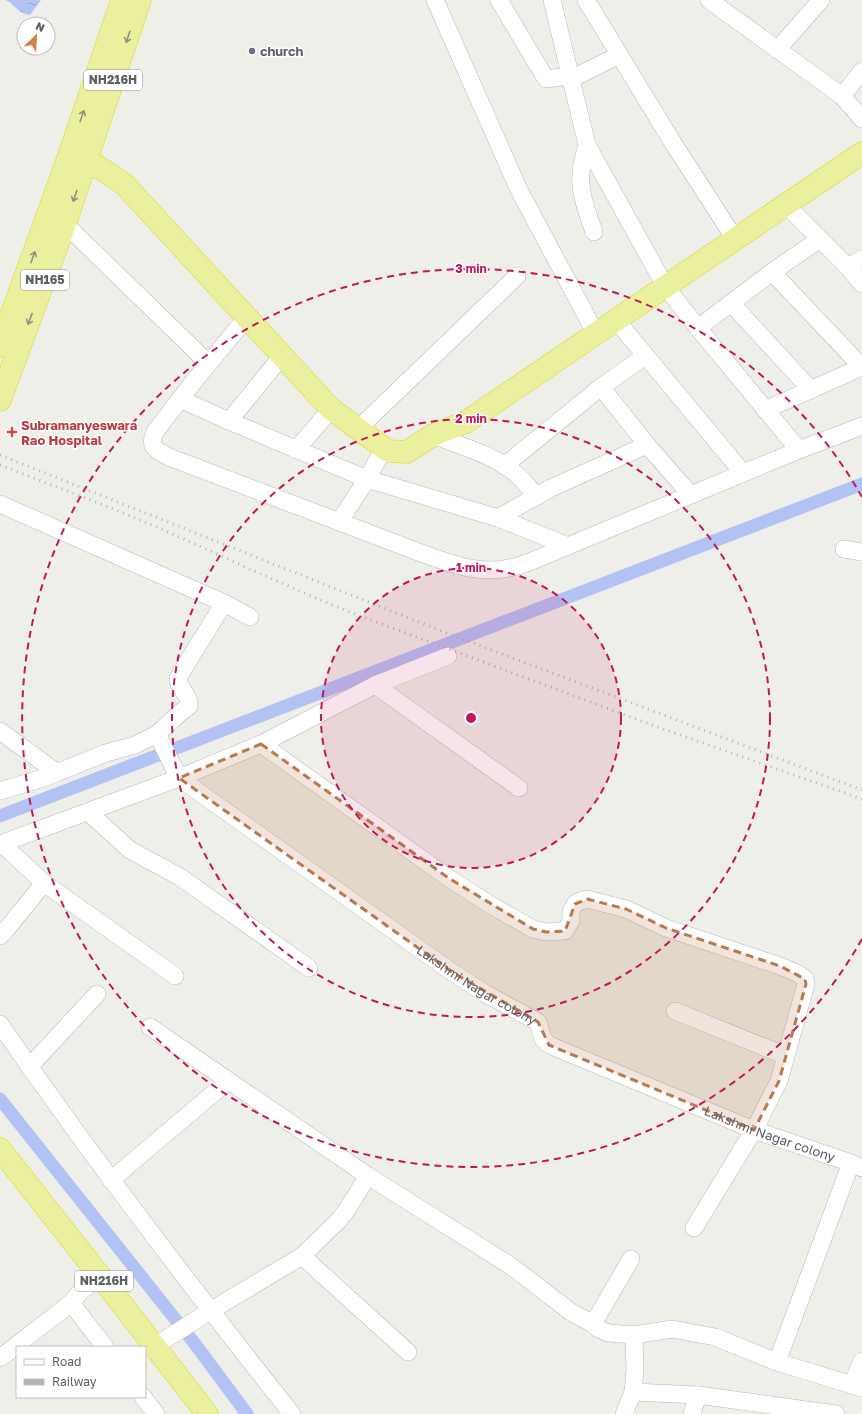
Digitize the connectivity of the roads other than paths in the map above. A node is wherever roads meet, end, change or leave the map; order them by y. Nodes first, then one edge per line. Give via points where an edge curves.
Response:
1 (122, 0) edge
2 (140, 0) edge
3 (435, 0) edge
4 (499, 0) edge
5 (552, 0) edge
6 (586, 0) edge
7 (822, 0) edge
8 (718, 2) edge
9 (777, 50) junction
10 (619, 55) junction
11 (862, 72) edge
12 (570, 76) junction
13 (842, 96) junction
14 (862, 119) edge
15 (587, 146) junction
16 (862, 153) edge
17 (79, 156) junction
18 (786, 205) junction
19 (65, 224) junction
20 (594, 232) dead end
21 (735, 239) junction
22 (820, 239) junction
23 (855, 263) edge
24 (772, 272) junction
25 (517, 276) dead end
26 (862, 284) edge
27 (666, 286) junction
28 (731, 303) junction
29 (247, 317) junction
30 (616, 320) junction
31 (698, 328) junction
32 (596, 334) junction
33 (0, 346) edge
34 (282, 356) junction
35 (645, 356) junction
36 (208, 363) junction
37 (862, 367) edge
38 (601, 387) junction
39 (811, 390) junction
40 (180, 399) junction
41 (0, 400) edge
42 (331, 408) junction
43 (765, 410) junction
44 (229, 421) junction
45 (862, 426) edge
46 (358, 429) junction
47 (432, 436) junction
48 (647, 445) junction
49 (384, 448) junction
50 (296, 450) junction
51 (799, 450) junction
52 (504, 466) junction
53 (743, 474) junction
54 (367, 479) junction
55 (691, 495) junction
56 (537, 496) junction
57 (0, 504) edge
58 (498, 518) junction
59 (339, 522) junction
60 (568, 546) junction
61 (844, 549) dead end
62 (862, 552) edge
63 (224, 603) junction
64 (250, 617) dead end
65 (448, 656) dead end
66 (375, 685) junction
67 (0, 731) edge
68 (157, 734) junction
69 (261, 744) junction
70 (56, 772) junction
71 (180, 778) junction
72 (519, 788) dead end
73 (0, 791) edge
74 (88, 812) junction
75 (1, 844) edge
76 (44, 883) junction
77 (0, 936) edge
78 (309, 968) dead end
79 (175, 976) dead end
80 (97, 994) dead end
81 (675, 1011) dead end
82 (0, 1024) edge
83 (150, 1027) dead end
84 (786, 1056) junction
85 (29, 1067) junction
86 (228, 1081) junction
87 (754, 1130) junction
88 (0, 1149) edge
89 (857, 1166) edge
90 (368, 1176) junction
91 (111, 1180) junction
92 (694, 1228) dead end
93 (302, 1256) junction
94 (631, 1260) dead end
95 (86, 1288) junction
96 (209, 1312) junction
97 (593, 1324) junction
98 (634, 1335) junction
99 (162, 1342) junction
100 (105, 1346) edge
101 (408, 1352) dead end
102 (0, 1358) edge
103 (862, 1360) edge
104 (777, 1362) junction
105 (857, 1386) edge
106 (633, 1392) junction
107 (698, 1395) junction
108 (144, 1398) edge
109 (156, 1414) edge
110 (207, 1414) edge
111 (292, 1414) edge
112 (624, 1414) edge
113 (692, 1414) edge
114 (836, 1414) edge

17 -> 1 highway, NH216H
2 -> 17 highway, NH216H
3 - 32 street via 519,190
4 - 12 street via 546,79
5 - 12 street
6 - 10 street
7 - 9 street
8 - 9 street
9 - 13 street
10 - 12 street via 577,76
10 - 21 street
11 - 13 street
12 - 15 street
13 - 14 street
15 - 20 street via 580,174
15 - 27 street
16 - 18 highway
17 -> 19 highway, NH165
17 - 29 highway via 104,169 124,184
33 -> 17 highway, NH165
18 - 21 highway
18 - 22 street
19 - 36 street
19 -> 41 highway, NH165
21 - 27 highway
22 - 23 street
22 - 24 street
23 - 26 street
24 - 28 street
24 - 37 street
25 - 46 street
27 - 30 highway
27 - 31 street
28 - 31 street
28 - 39 street
29 - 34 highway
29 - 36 street
30 - 32 highway
30 - 35 street
31 - 43 street
32 - 47 highway via 466,422
34 - 42 highway
34 - 44 street
35 - 38 street
35 - 53 street
36 - 40 street
37 - 39 street
38 - 48 street
38 - 52 street
39 - 43 street
40 - 44 street
40 - 59 street via 155,432 152,440 158,451
42 - 46 highway
42 - 50 street
43 - 51 street
44 - 50 street
45 - 51 street
46 - 49 highway
47 - 49 highway via 407,452 389,451
47 - 52 street via 491,458
48 - 55 street
48 - 56 street
49 - 54 street
50 - 54 street
51 - 53 street
52 - 56 street via 516,474
53 - 55 street
54 - 58 street
54 - 59 street
55 - 60 street
56 - 58 street
57 - 63 street
58 - 60 street
59 - 60 street via 421,553 464,567 484,570 508,569
61 - 62 street
63 - 64 street
63 - 68 street via 179,676 178,683 188,697 189,706
65 - 66 street
66 - 69 street
66 - 72 street
67 - 70 street
68 - 70 street via 135,745
68 - 71 street
69 - 71 street
69 - 84 street via 450,879 534,929 546,932 565,931 571,921 571,911 575,904 587,899 626,909 666,928 797,973 806,979 806,984
70 - 73 street
71 - 74 street
71 - 87 street, Lakshmi Nagar colony via 452,972 538,1022 543,1038 549,1045
74 - 75 street
74 - 78 street via 130,850 180,878
75 - 76 street
76 - 77 street
76 - 79 street
80 - 85 street
81 - 84 street
82 - 85 street
83 - 86 street
84 - 87 street via 779,1081
85 - 91 street
86 - 90 street
86 - 91 street
87 - 89 street, Lakshmi Nagar colony
87 - 92 street
88 - 95 highway, NH216H
89 - 104 street
90 - 93 street via 338,1221
90 - 97 street via 511,1266 571,1312
91 - 96 street
93 - 96 street
93 - 101 street
94 - 97 street
95 - 99 highway, NH216H
95 - 100 street
95 - 102 street
96 - 99 street
96 - 111 street
97 - 98 street via 608,1333
98 - 104 street via 672,1329 708,1335
98 - 106 street
99 - 110 highway, NH216H
103 - 105 street
104 - 105 street
106 - 107 street
106 - 112 street
107 - 113 street
107 - 114 street
108 - 109 street

